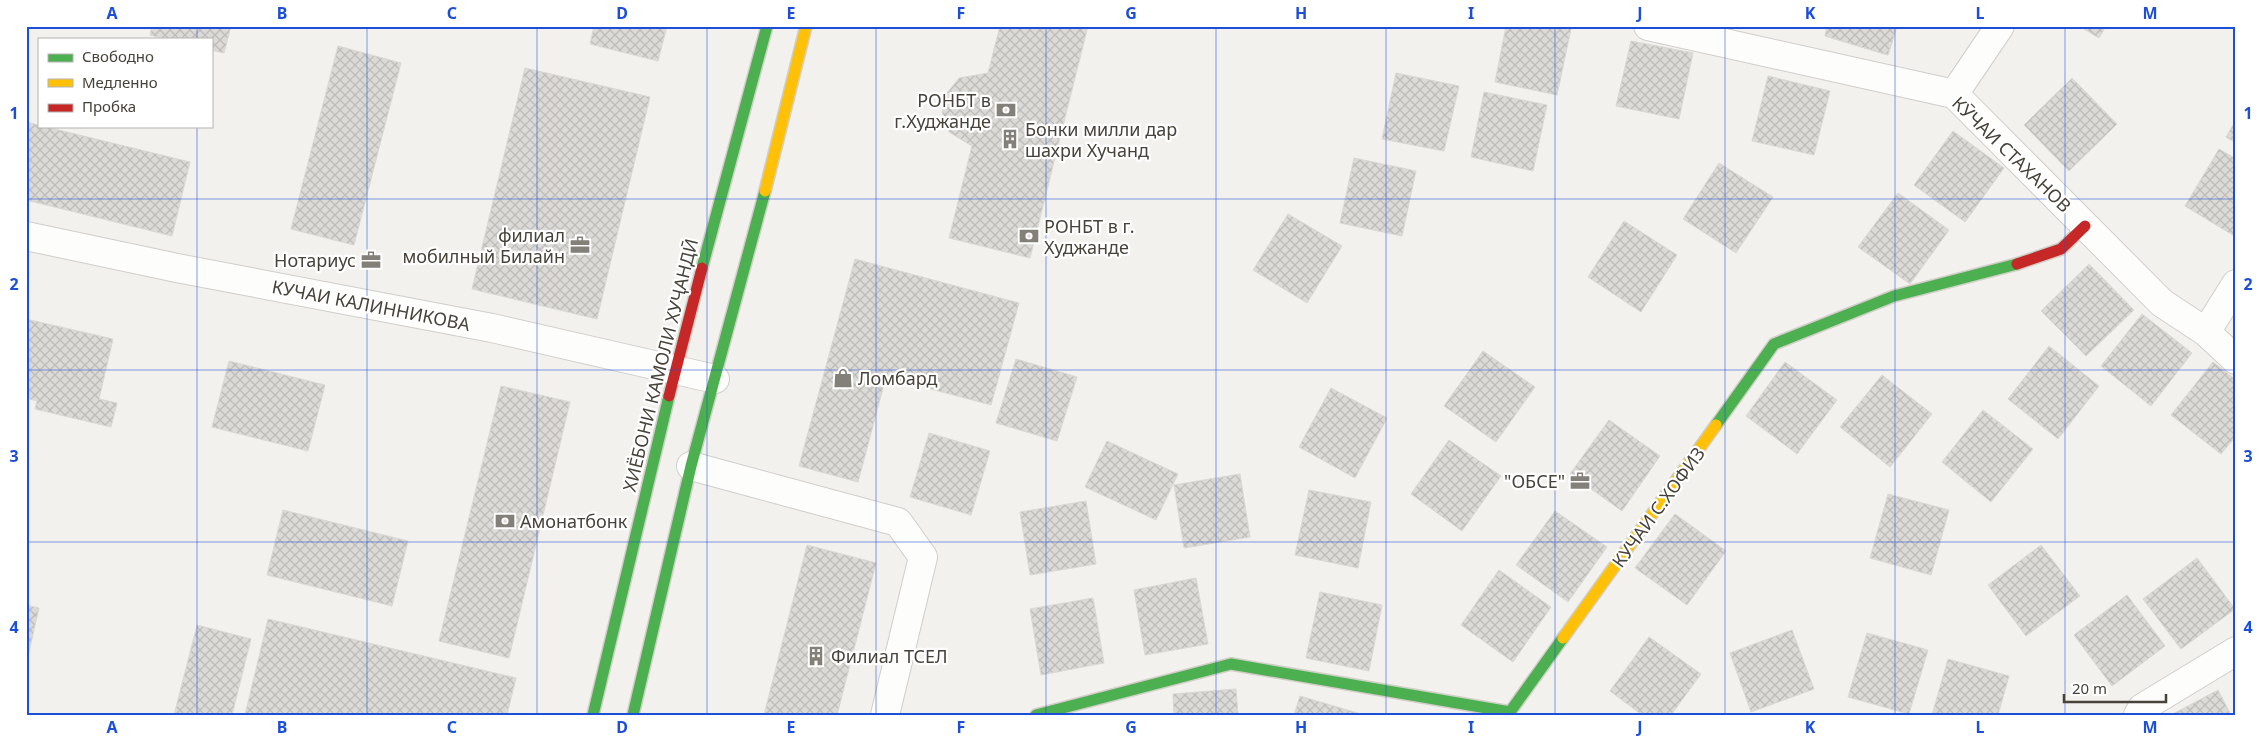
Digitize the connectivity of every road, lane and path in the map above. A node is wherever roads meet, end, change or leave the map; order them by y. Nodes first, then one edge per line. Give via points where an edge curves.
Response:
1 (767, 26) edge
2 (806, 26) edge
3 (1648, 26) edge
4 (2000, 26) edge
5 (1707, 32) edge
6 (1954, 94) junction
7 (2085, 226) junction
8 (26, 236) edge
9 (2236, 284) edge
10 (2206, 332) junction
11 (2236, 360) edge
12 (675, 370) junction
13 (715, 379) junction
14 (691, 466) junction
15 (2236, 652) edge
16 (1514, 714) edge
17 (593, 715) edge
18 (633, 715) edge
19 (885, 715) edge
20 (1036, 715) edge
21 (2138, 715) edge

1 - 12 main road, ХИЁБОНИ КАМОЛИ ХУҶАНДӢ
2 - 13 main road
3 - 5 street, КӮЧАИ СТАХАНОВ
4 - 6 street
5 - 6 street, КӮЧАИ СТАХАНОВ
6 - 7 street, КӮЧАИ СТАХАНОВ
7 - 10 street, КӮЧАИ СТАХАНОВ via 2162,303
7 - 16 main road, КУЧАИ С.ХОФИЗ via 2061,249 2033,260 1894,296 1774,344
8 - 12 street, КУЧАИ КАЛИННИКОВА via 492,328
9 - 10 street
10 - 11 street, КӮЧАИ СТАХАНОВ
12 - 13 street, КУЧАИ КАЛИННИКОВА
12 - 17 main road, ХИЁБОНИ КАМОЛИ ХУҶАНДӢ
13 - 14 main road
14 - 18 main road
14 - 19 street via 898,522 923,557
15 - 21 street via 2142,708
16 - 20 main road, КУЧАИ С.ХОФИЗ via 1231,664

